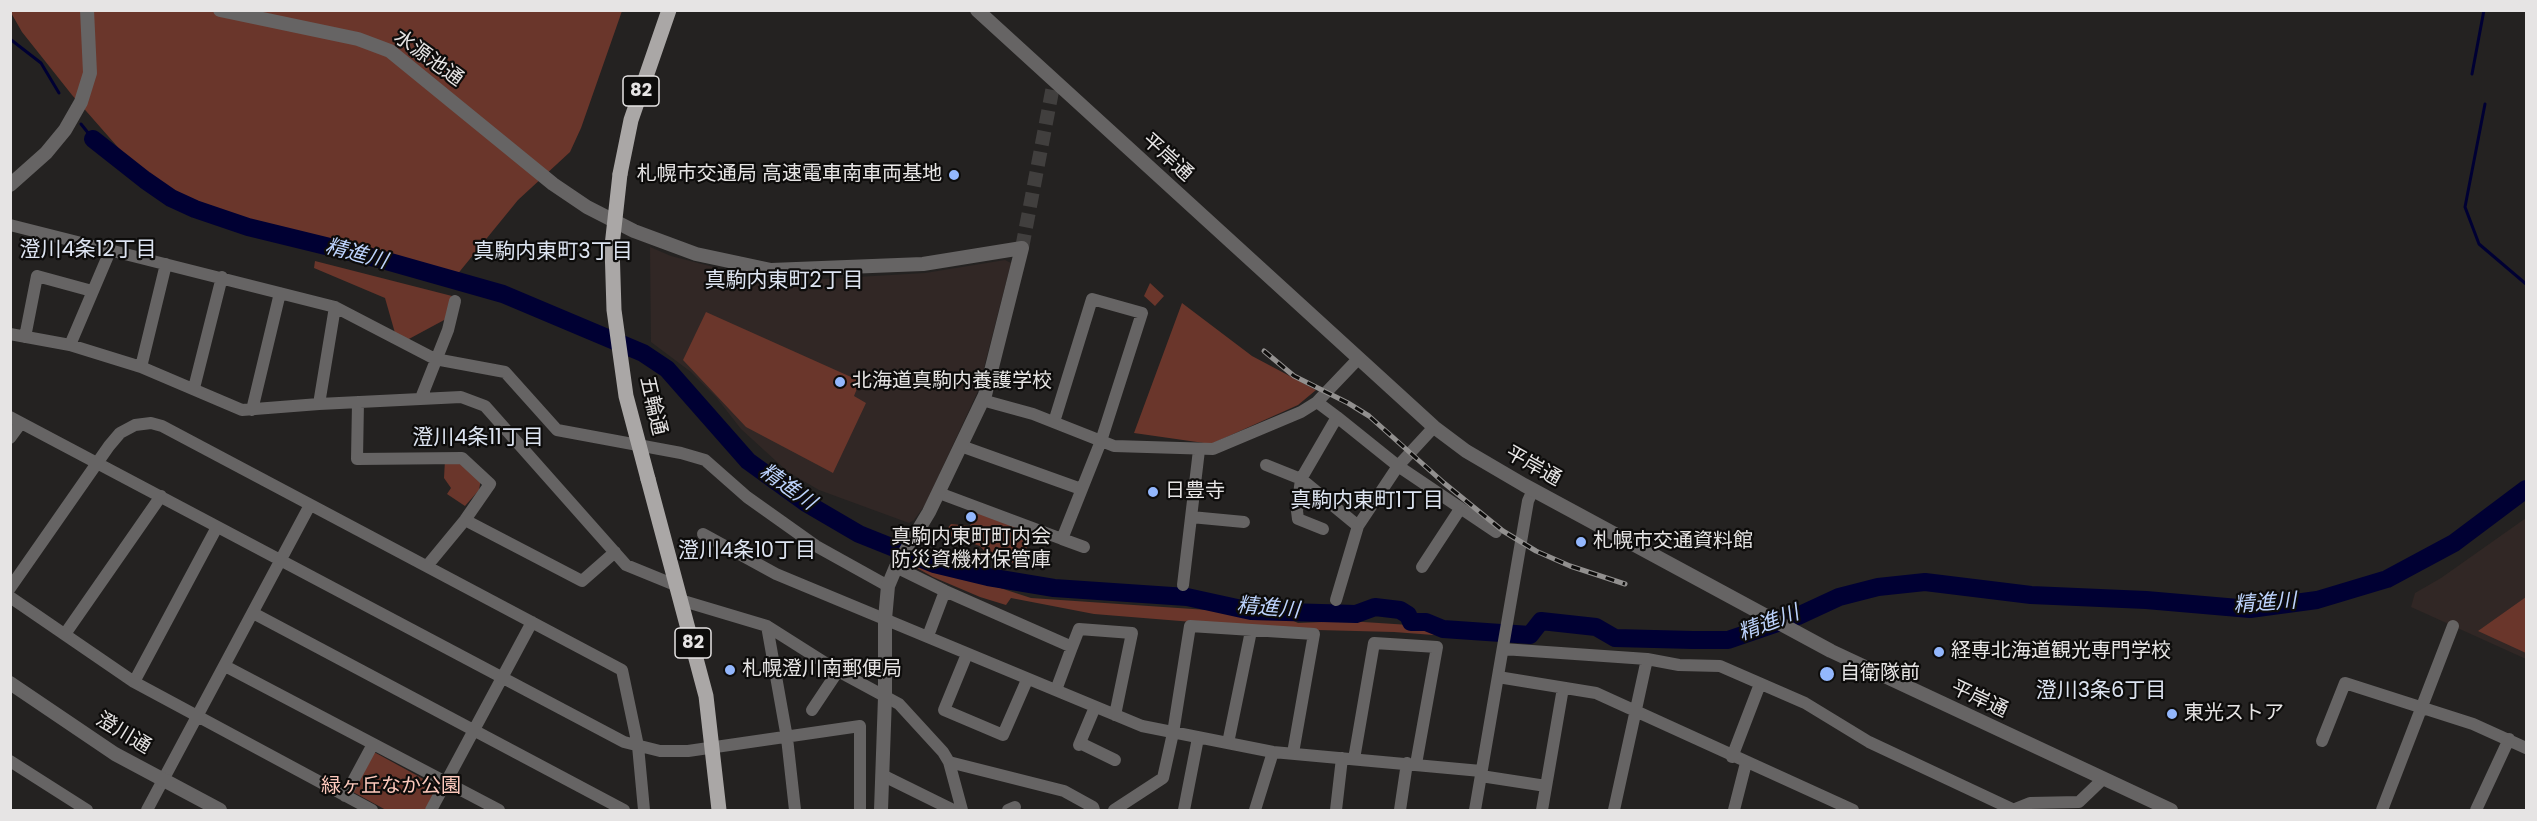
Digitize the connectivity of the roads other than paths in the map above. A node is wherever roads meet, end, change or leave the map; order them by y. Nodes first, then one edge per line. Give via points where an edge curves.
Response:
1 (87, 10) edge
2 (220, 10) edge
3 (669, 10) edge
4 (977, 10) edge
5 (10, 185) edge
6 (10, 225) edge
7 (110, 250) junction
8 (166, 264) junction
9 (222, 277) junction
10 (92, 291) junction
11 (280, 292) junction
12 (455, 301) dead end
13 (335, 307) junction
14 (10, 334) edge
15 (25, 337) junction
16 (70, 345) junction
17 (1358, 359) junction
18 (435, 360) junction
19 (141, 367) junction
20 (194, 388) junction
21 (421, 398) junction
22 (982, 400) junction
23 (358, 402) junction
24 (1317, 402) junction
25 (319, 404) junction
26 (252, 410) junction
27 (1337, 417) junction
28 (16, 420) edge
29 (1054, 422) junction
30 (1434, 427) junction
31 (10, 438) edge
32 (1101, 441) junction
33 (961, 446) junction
34 (1199, 450) junction
35 (97, 464) junction
36 (1266, 465) dead end
37 (1398, 466) junction
38 (1301, 479) junction
39 (1082, 489) junction
40 (1533, 490) junction
41 (939, 493) junction
42 (161, 496) junction
43 (310, 505) junction
44 (1460, 508) junction
45 (1191, 516) junction
46 (465, 520) junction
47 (1244, 522) dead end
48 (1358, 526) junction
49 (217, 527) junction
50 (1323, 529) dead end
51 (1496, 532) dead end
52 (703, 534) dead end
53 (1062, 539) junction
54 (1084, 547) dead end
55 (615, 552) junction
56 (281, 561) junction
57 (898, 564) junction
58 (427, 566) junction
59 (1422, 567) dead end
60 (1184, 585) dead end
61 (888, 586) junction
62 (10, 588) edge
63 (945, 591) junction
64 (677, 592) junction
65 (10, 597) edge
66 (1336, 600) dead end
67 (253, 613) junction
68 (885, 619) junction
69 (532, 622) junction
70 (767, 626) junction
71 (2453, 626) dead end
72 (1251, 631) junction
73 (65, 634) junction
74 (928, 636) junction
75 (1503, 645) junction
76 (1072, 647) junction
77 (967, 654) junction
78 (1647, 659) junction
79 (225, 666) junction
80 (838, 671) junction
81 (1497, 677) junction
82 (502, 679) junction
83 (1027, 680) junction
84 (134, 682) junction
85 (10, 683) edge
86 (1760, 684) junction
87 (1563, 688) junction
88 (1056, 690) junction
89 (885, 697) junction
90 (1095, 707) junction
91 (2422, 708) junction
92 (812, 710) dead end
93 (1636, 712) junction
94 (1115, 715) junction
95 (197, 718) junction
96 (474, 731) junction
97 (1173, 733) junction
98 (787, 738) junction
99 (1198, 738) junction
100 (2509, 740) junction
101 (2322, 741) dead end
102 (1228, 743) junction
103 (373, 744) junction
104 (638, 746) junction
105 (2526, 748) edge
106 (713, 749) junction
107 (1273, 752) junction
108 (1293, 753) junction
109 (1732, 756) junction
110 (1348, 758) junction
111 (1115, 760) dead end
112 (10, 761) edge
113 (949, 762) junction
114 (1746, 763) junction
115 (1411, 764) junction
116 (1481, 773) junction
117 (882, 775) junction
118 (2103, 779) junction
119 (163, 780) junction
120 (446, 783) junction
121 (1546, 786) junction
122 (345, 796) junction
123 (1832, 807) edge
124 (87, 810) edge
125 (147, 810) edge
126 (220, 810) edge
127 (372, 810) edge
128 (431, 810) edge
129 (499, 810) edge
130 (624, 810) edge
131 (644, 810) edge
132 (719, 810) edge
133 (795, 810) edge
134 (860, 810) edge
135 (881, 810) edge
136 (953, 810) edge
137 (962, 810) edge
138 (1094, 810) edge
139 (1114, 810) edge
140 (1184, 810) edge
141 (1256, 810) edge
142 (1336, 810) edge
143 (1400, 810) edge
144 (1475, 810) edge
145 (1542, 810) edge
146 (1614, 810) edge
147 (1734, 810) edge
148 (1852, 810) edge
149 (2014, 810) edge
150 (2171, 810) edge
151 (2382, 810) edge
152 (2476, 810) edge

1 - 5 street via 90,73 81,102 46,153
2 - 22 street, 水源池通 via 358,39 390,51 553,184 587,207 673,247 771,270 923,264 1022,248
3 - 64 main road, 五輪通 / 82, bridge via 631,120 612,246 614,310 627,396
4 - 17 street, 平岸通
6 - 7 street
7 - 8 street
7 - 10 street
8 - 9 street
8 - 19 street
9 - 11 street
9 - 20 street
10 - 15 street via 37,276
10 - 16 street
11 - 13 street
11 - 26 street
12 - 18 street
13 - 18 street
13 - 25 street
14 - 15 street
15 - 16 street
16 - 19 street
17 - 24 street
17 - 30 street, 平岸通
18 - 21 street
18 - 61 street via 505,372 557,429 705,460 747,497 816,546
19 - 20 street
20 - 26 street via 242,410
21 - 23 street
21 - 55 street via 460,397 485,406
22 - 29 street
22 - 33 street
23 - 25 street
23 - 46 street via 357,459 462,458 490,484
24 - 27 street
24 - 34 street via 1213,449
25 - 26 street
27 - 37 street
27 - 38 street
28 - 31 street
28 - 35 street
29 - 32 street
29 - 32 street via 1092,299 1142,313
30 - 37 street
30 - 40 street, 平岸通
32 - 34 street via 1114,446
32 - 39 street
33 - 39 street
33 - 41 street
34 - 45 street
35 - 42 street
35 - 43 street via 120,433 150,423
35 - 62 street
36 - 38 street
37 - 44 street
37 - 48 street
38 - 48 street
38 - 50 street via 1298,519
39 - 53 street
40 - 75 street
40 - 118 street, 平岸通 via 1872,672
41 - 53 street
41 - 57 street
42 - 49 street
42 - 73 street
43 - 56 street
43 - 58 street
44 - 51 street
44 - 59 street
45 - 47 street
45 - 60 street
46 - 55 street via 582,581
46 - 58 street
48 - 66 street
49 - 56 street
49 - 84 street
52 - 68 street via 776,574
53 - 54 street
55 - 64 street via 626,566
56 - 67 street
56 - 82 street
57 - 61 street
57 - 63 street
58 - 69 street
61 - 68 street
63 - 74 street
63 - 76 street
64 - 70 street
64 - 106 main road, 五輪通 / 82 via 706,696
65 - 73 street
67 - 79 street
67 - 96 street
68 - 74 street
68 - 89 street
69 - 82 street
69 - 104 street via 622,670
70 - 80 street
70 - 98 street
71 - 91 street
72 - 97 street via 1190,626
72 - 102 street
72 - 108 street via 1314,634
73 - 84 street
74 - 77 street
75 - 78 street
75 - 81 street
76 - 88 street
76 - 94 street via 1079,629 1132,633
77 - 83 street
77 - 83 street via 944,710 1003,735
78 - 86 street via 1678,665 1720,666
78 - 93 street
79 - 95 street
79 - 103 street
80 - 89 street
80 - 92 street
81 - 87 street
81 - 116 street
82 - 96 street
82 - 104 street
83 - 88 street
84 - 95 street
85 - 119 street, 澄川通 via 96,742
86 - 109 street
86 - 149 street via 1805,703 1869,742
87 - 93 street via 1596,693
87 - 121 street
88 - 90 street
89 - 113 street via 899,704
89 - 117 street
90 - 94 street
90 - 111 street via 1079,744
91 - 100 street
91 - 101 street via 2345,683
91 - 151 street
93 - 109 street
93 - 146 street
94 - 97 street
95 - 119 street
95 - 122 street
96 - 120 street
96 - 130 street
97 - 99 street
97 - 139 street via 1163,778
98 - 106 street
98 - 133 street
98 - 134 street via 860,726
99 - 102 street
99 - 140 street
100 - 105 street
100 - 152 street
102 - 107 street
103 - 120 street
103 - 122 street
104 - 106 street via 660,751
104 - 131 street
106 - 132 main road, 五輪通 / 82
107 - 108 street
107 - 141 street
108 - 110 street
109 - 114 street
110 - 115 street
110 - 115 street via 1374,643 1437,647
110 - 142 street
112 - 124 street
113 - 137 street
113 - 138 street via 1064,791
114 - 123 street
114 - 147 street
115 - 116 street
115 - 143 street
116 - 121 street
116 - 144 street
117 - 135 street
117 - 136 street
118 - 149 street via 2079,802 2030,803
118 - 150 street, 平岸通
119 - 125 street
119 - 126 street, 澄川通
120 - 128 street
120 - 129 street
121 - 145 street
122 - 127 street
123 - 148 street

